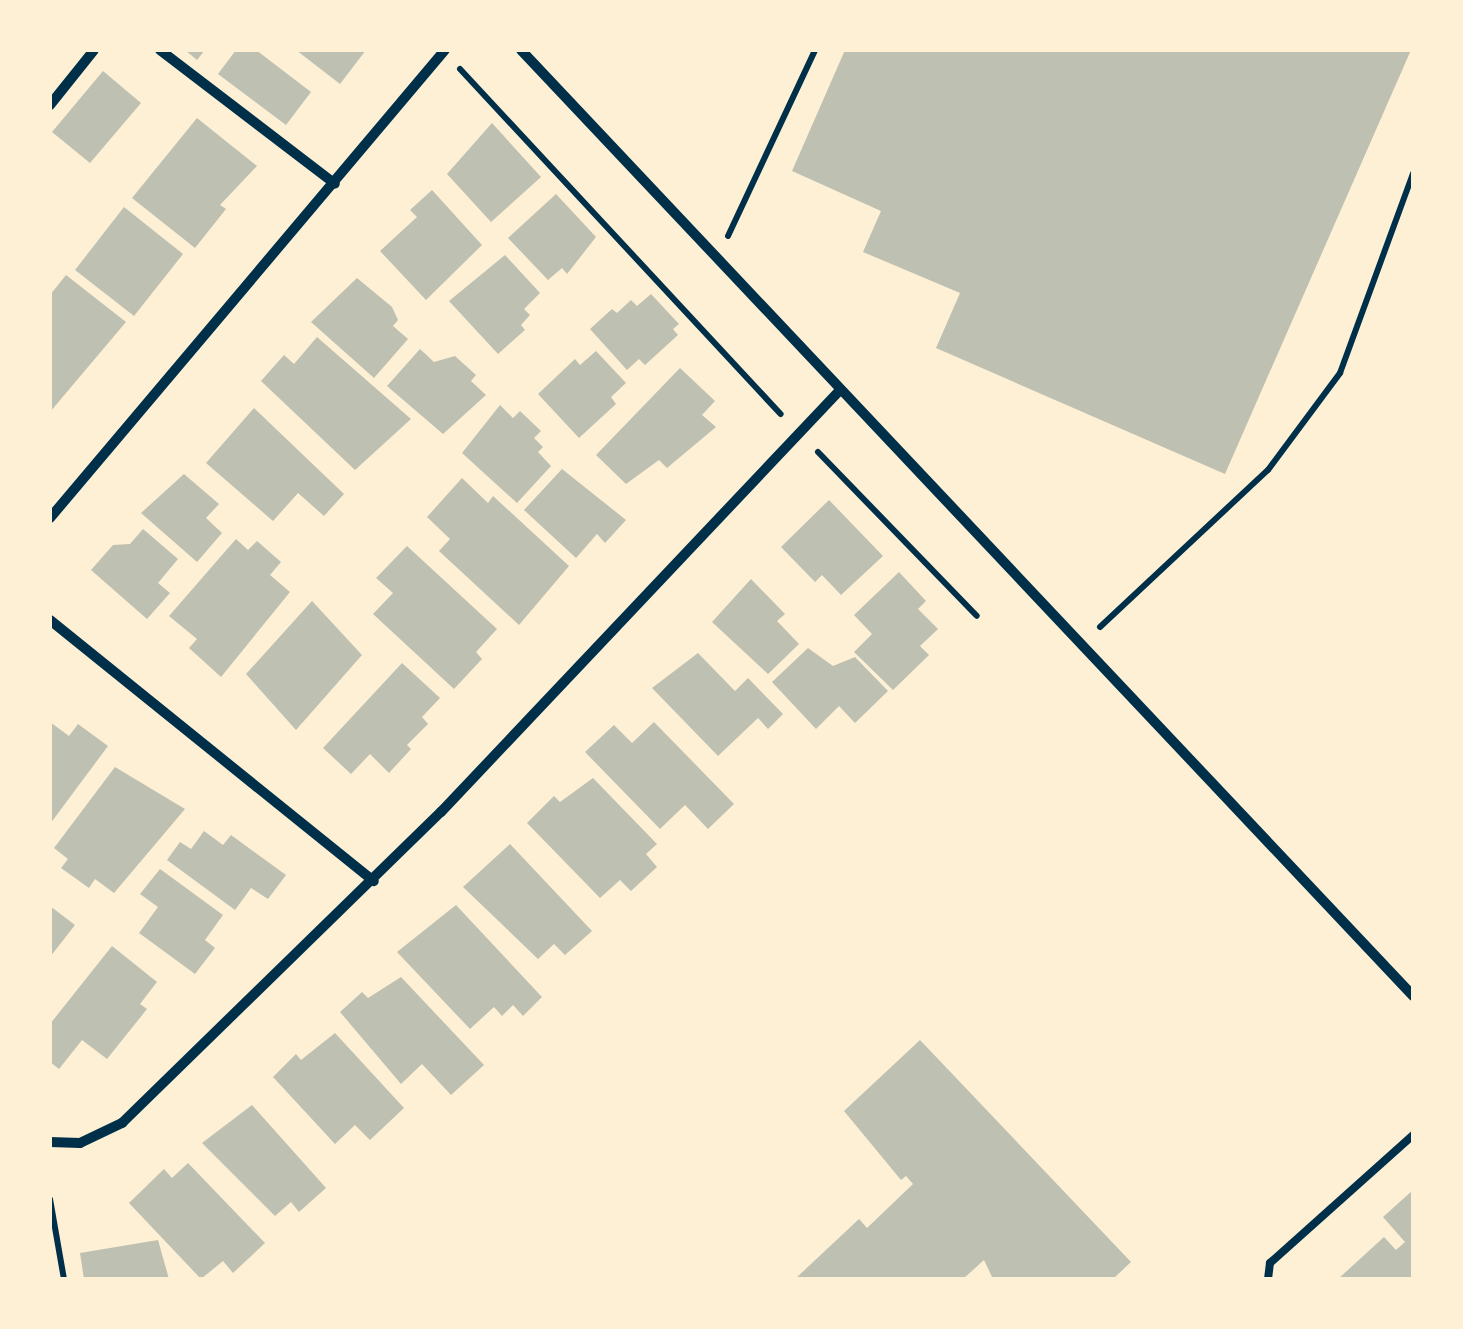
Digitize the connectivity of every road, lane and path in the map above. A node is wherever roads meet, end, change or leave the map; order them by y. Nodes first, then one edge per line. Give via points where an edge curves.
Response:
1 (94, 50) edge
2 (160, 50) edge
3 (446, 50) edge
4 (522, 50) edge
5 (815, 50) edge
6 (462, 70) dead end
7 (50, 105) edge
8 (1413, 173) edge
9 (335, 184) junction
10 (711, 256) junction
11 (840, 390) junction
12 (784, 418) dead end
13 (814, 448) dead end
14 (50, 518) edge
15 (978, 616) dead end
16 (50, 620) edge
17 (1081, 645) junction
18 (374, 880) junction
19 (1413, 996) edge
20 (1413, 1135) edge
21 (50, 1142) edge
22 (50, 1198) edge
23 (64, 1279) edge
24 (1268, 1279) edge

1 - 7 street
2 - 9 street
3 - 9 street
4 - 10 street
5 - 10 path via 734,229
6 - 12 path
8 - 17 path via 1340,373 1268,470
9 - 14 street
10 - 11 street
11 - 17 street
11 - 18 street
13 - 15 path
16 - 18 street
17 - 19 street
18 - 21 street via 122,1123 80,1143
20 - 24 lane via 1270,1263
22 - 23 path

